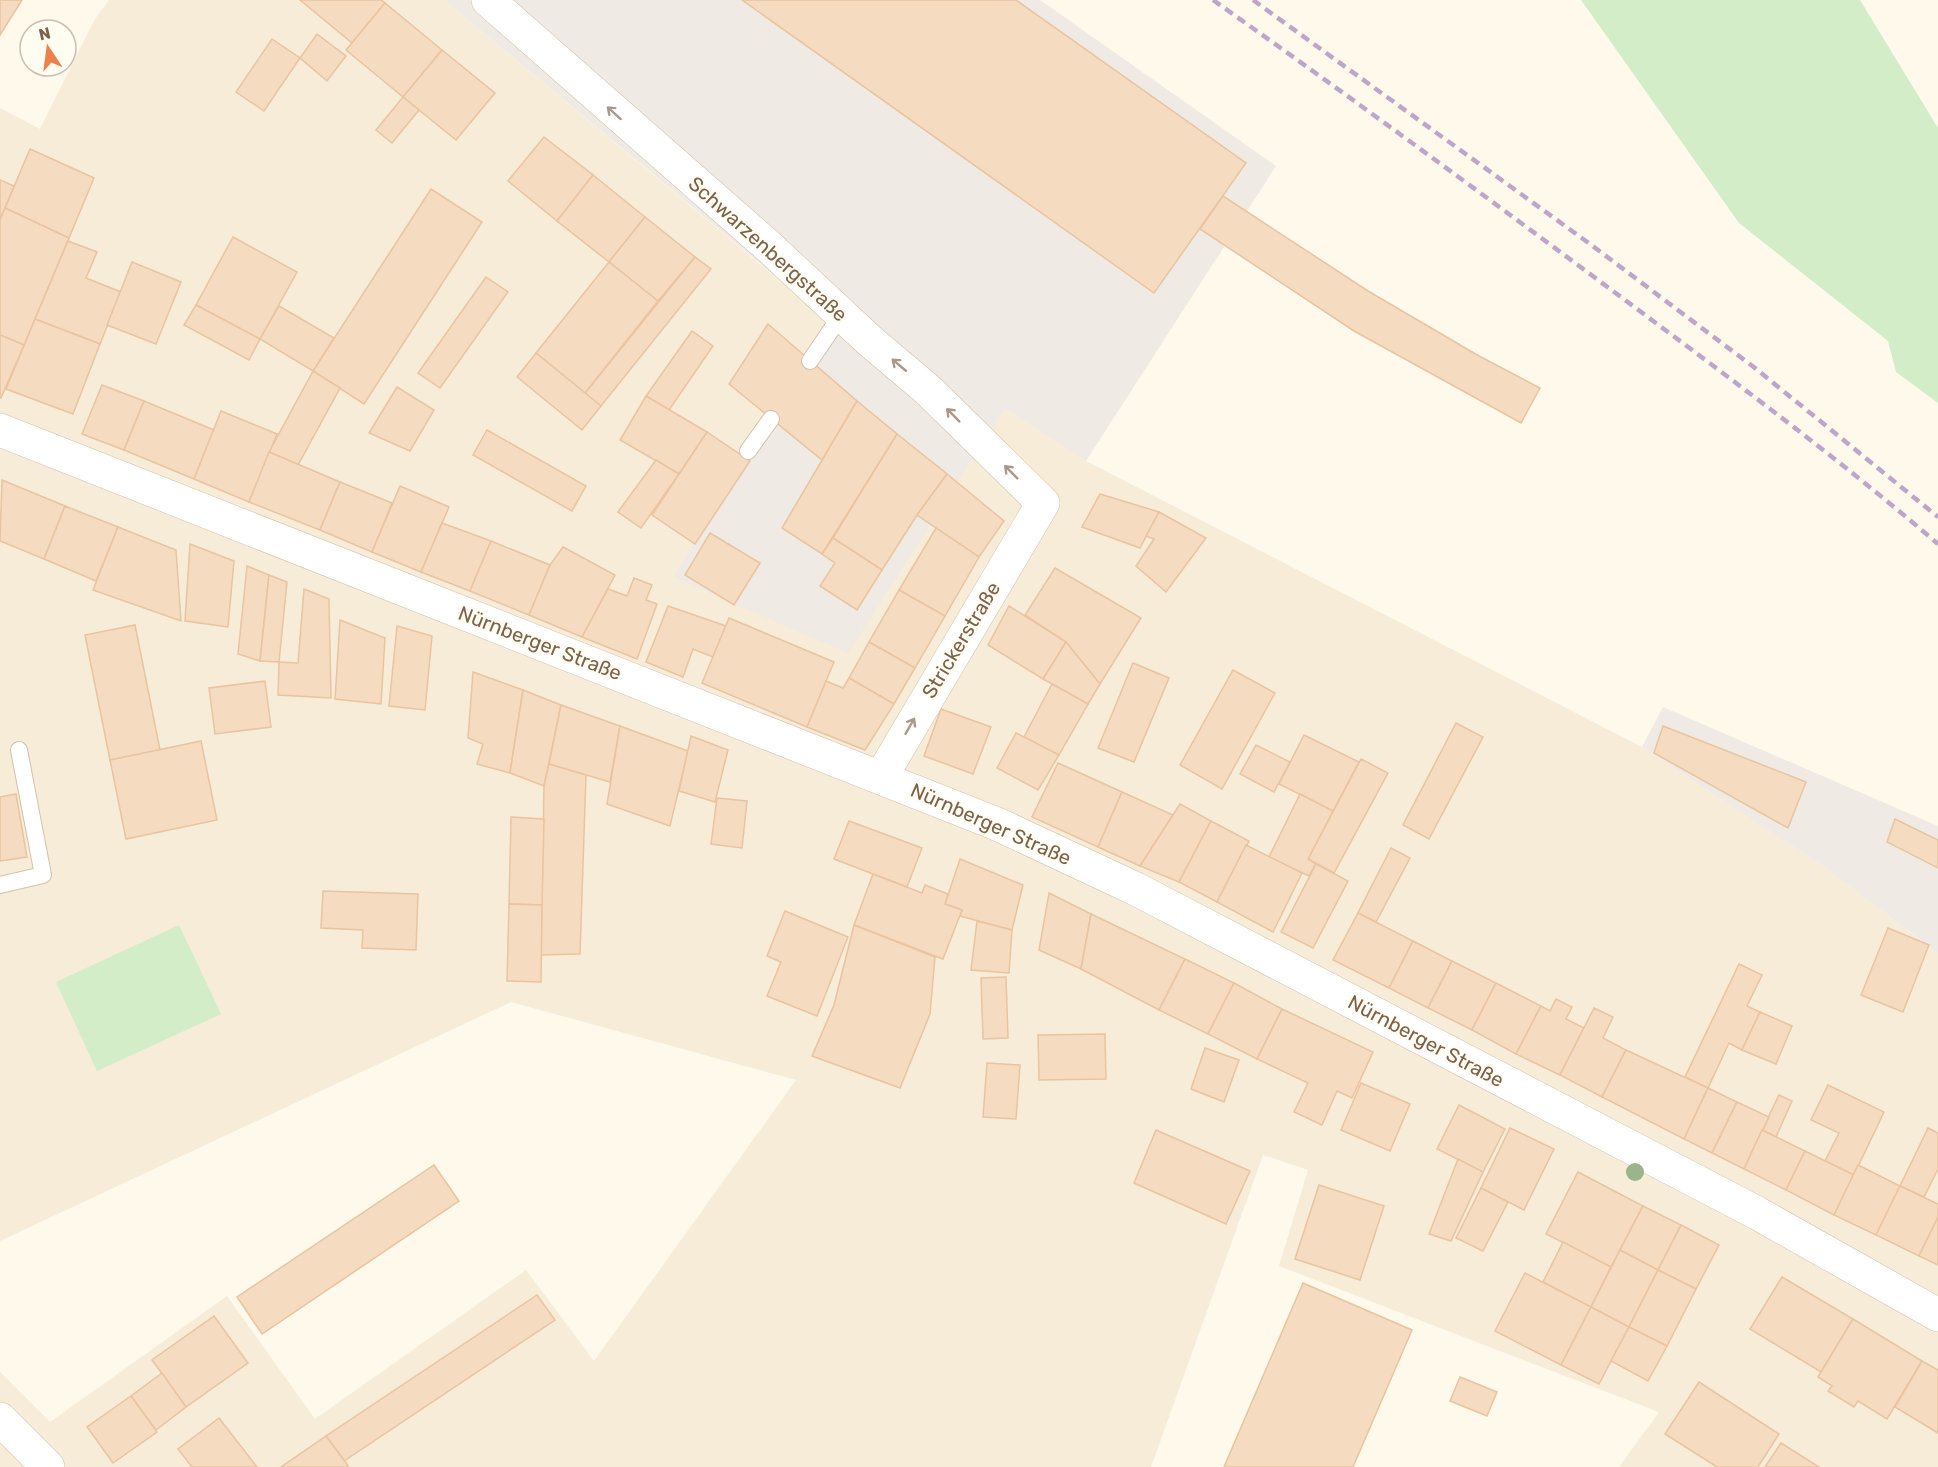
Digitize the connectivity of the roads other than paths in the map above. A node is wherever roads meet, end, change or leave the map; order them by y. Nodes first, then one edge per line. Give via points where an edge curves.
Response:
1 (488, 0) edge
2 (842, 314) junction
3 (810, 361) dead end
4 (771, 418) dead end
5 (0, 430) edge
6 (748, 452) dead end
7 (1043, 503) joint
8 (19, 750) dead end
9 (881, 777) junction
10 (0, 885) edge
11 (1938, 1315) edge
12 (1, 1422) edge
13 (48, 1467) edge

2 -> 1 street, Schwarzenbergstraße
2 - 3 lane
7 -> 2 street, Schwarzenbergstraße via 928,390
4 - 6 lane
5 - 9 street, Nürnberger Straße
9 -> 7 street, Strickerstraße
8 - 10 lane via 43,875
9 - 11 street, Nürnberger Straße via 997,824 1136,889 1757,1213
12 - 13 street

